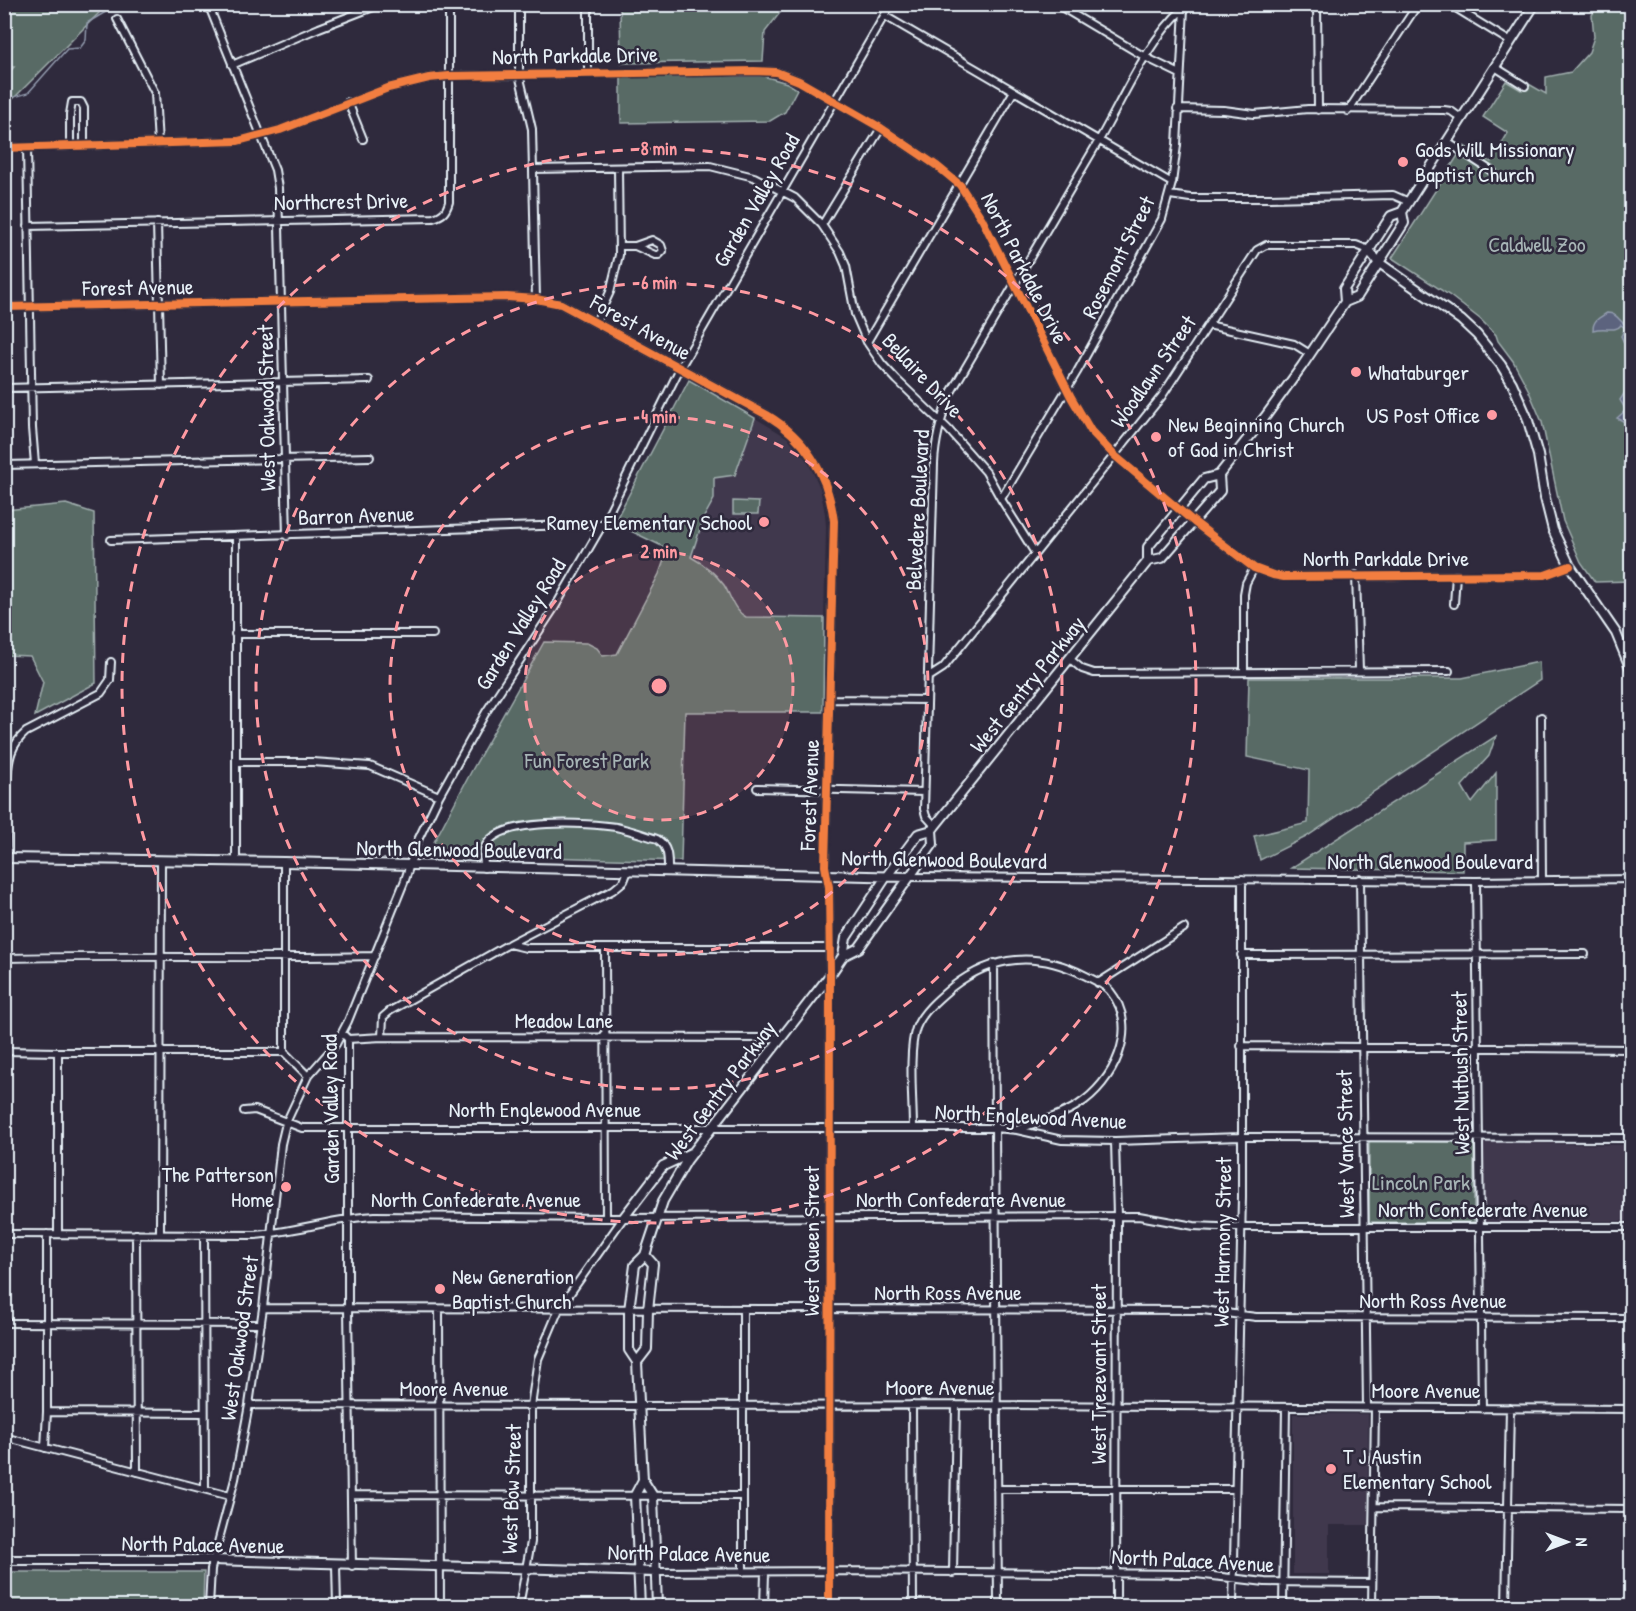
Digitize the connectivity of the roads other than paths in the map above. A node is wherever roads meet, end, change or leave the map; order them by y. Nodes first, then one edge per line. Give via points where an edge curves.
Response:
1 (208, 4) edge
2 (381, 4) edge
3 (448, 4) edge
4 (519, 4) edge
5 (588, 4) edge
6 (891, 4) edge
7 (1056, 4) edge
8 (1317, 4) edge
9 (1418, 4) edge
10 (1449, 4) edge
11 (1535, 4) edge
12 (1184, 6) edge
13 (885, 15) junction
14 (117, 19) dead end
15 (1511, 42) junction
16 (1145, 57) junction
17 (232, 65) junction
18 (1495, 67) junction
19 (588, 73) junction
20 (519, 74) junction
21 (1180, 74) junction
22 (449, 76) junction
23 (1525, 86) dead end
24 (1014, 91) junction
25 (348, 102) junction
26 (834, 102) junction
27 (1178, 109) junction
28 (1318, 110) junction
29 (1348, 111) junction
30 (1462, 119) junction
31 (881, 128) junction
32 (262, 136) junction
33 (363, 139) dead end
34 (1099, 141) junction
35 (1447, 142) junction
36 (158, 144) junction
37 (70, 146) junction
38 (84, 146) junction
39 (27, 147) junction
40 (4, 148) edge
41 (618, 168) junction
42 (533, 169) junction
43 (1493, 172) dead end
44 (1172, 183) junction
45 (960, 185) junction
46 (782, 190) junction
47 (1170, 195) junction
48 (1409, 202) junction
49 (1402, 212) junction
50 (279, 220) junction
51 (157, 223) junction
52 (822, 225) junction
53 (28, 226) junction
54 (619, 246) junction
55 (635, 246) dead end
56 (1369, 250) junction
57 (1378, 262) junction
58 (1014, 284) junction
59 (536, 299) junction
60 (282, 302) junction
61 (1345, 302) junction
62 (159, 305) junction
63 (4, 307) edge
64 (29, 307) junction
65 (596, 322) junction
66 (1208, 325) junction
67 (867, 342) junction
68 (1310, 354) junction
69 (680, 368) junction
70 (369, 380) dead end
71 (284, 382) junction
72 (161, 385) junction
73 (1066, 387) junction
74 (4, 388) edge
75 (32, 388) junction
76 (940, 421) junction
77 (1114, 456) junction
78 (370, 457) dead end
79 (285, 459) junction
80 (35, 464) junction
81 (4, 465) edge
82 (1219, 475) junction
83 (1001, 500) junction
84 (1180, 510) junction
85 (1194, 522) junction
86 (603, 524) junction
87 (287, 536) junction
88 (236, 537) junction
89 (111, 540) dead end
90 (1035, 553) junction
91 (1148, 561) junction
92 (1570, 566) junction
93 (1254, 568) junction
94 (1356, 575) junction
95 (1456, 575) junction
96 (1454, 604) dead end
97 (235, 634) junction
98 (433, 634) dead end
99 (1628, 652) edge
100 (1070, 659) junction
101 (111, 662) dead end
102 (1359, 670) junction
103 (1449, 671) dead end
104 (1244, 672) junction
105 (1632, 672) edge
106 (929, 677) junction
107 (830, 699) junction
108 (927, 700) junction
109 (1541, 717) dead end
110 (236, 762) junction
111 (758, 788) dead end
112 (827, 790) junction
113 (924, 792) junction
114 (439, 796) junction
115 (934, 828) junction
116 (5, 858) edge
117 (161, 861) junction
118 (236, 862) junction
119 (284, 862) junction
120 (409, 865) junction
121 (484, 868) junction
122 (628, 871) junction
123 (668, 872) junction
124 (827, 875) junction
125 (886, 877) junction
126 (908, 877) junction
127 (1242, 879) junction
128 (1360, 879) junction
129 (1632, 879) edge
130 (1542, 880) junction
131 (1476, 881) junction
132 (4, 922) edge
133 (1184, 928) dead end
134 (509, 944) junction
135 (829, 948) junction
136 (605, 949) junction
137 (1477, 954) junction
138 (1585, 954) dead end
139 (375, 956) junction
140 (843, 956) junction
141 (1241, 956) junction
142 (1360, 956) junction
143 (161, 957) junction
144 (285, 957) junction
145 (4, 958) edge
146 (994, 963) junction
147 (830, 975) junction
148 (1098, 982) junction
149 (342, 1033) junction
150 (382, 1037) junction
151 (605, 1038) junction
152 (781, 1038) junction
153 (348, 1039) junction
154 (1241, 1046) junction
155 (1362, 1048) junction
156 (1478, 1048) junction
157 (1632, 1049) edge
158 (4, 1051) edge
159 (58, 1052) junction
160 (160, 1052) junction
161 (284, 1052) junction
162 (308, 1076) junction
163 (244, 1111) dead end
164 (286, 1123) junction
165 (349, 1127) junction
166 (605, 1127) junction
167 (829, 1127) junction
168 (710, 1128) junction
169 (913, 1128) junction
170 (995, 1128) junction
171 (1017, 1130) junction
172 (1241, 1137) junction
173 (1363, 1137) junction
174 (1479, 1137) junction
175 (1632, 1138) edge
176 (1115, 1141) junction
177 (692, 1152) junction
178 (1117, 1216) junction
179 (349, 1217) junction
180 (624, 1217) junction
181 (657, 1217) junction
182 (829, 1217) junction
183 (995, 1217) junction
184 (606, 1218) junction
185 (1240, 1226) junction
186 (1365, 1227) junction
187 (1632, 1227) edge
188 (1481, 1228) junction
189 (4, 1234) edge
190 (47, 1234) junction
191 (58, 1234) junction
192 (136, 1234) junction
193 (160, 1234) junction
194 (204, 1234) junction
195 (271, 1234) junction
196 (645, 1256) junction
197 (263, 1308) junction
198 (348, 1309) junction
199 (439, 1309) junction
200 (559, 1309) junction
201 (743, 1309) junction
202 (629, 1310) junction
203 (648, 1310) junction
204 (830, 1310) junction
205 (996, 1310) junction
206 (1116, 1310) junction
207 (1239, 1315) junction
208 (1365, 1317) junction
209 (1482, 1318) junction
210 (1632, 1318) edge
211 (4, 1323) edge
212 (48, 1323) junction
213 (136, 1324) junction
214 (204, 1324) junction
215 (261, 1324) junction
216 (637, 1362) junction
217 (249, 1405) junction
218 (349, 1405) junction
219 (439, 1405) junction
220 (912, 1405) junction
221 (957, 1405) junction
222 (997, 1405) junction
223 (531, 1406) junction
224 (744, 1406) junction
225 (828, 1406) junction
226 (1115, 1406) junction
227 (1237, 1406) junction
228 (639, 1407) junction
229 (1286, 1407) junction
230 (1367, 1407) junction
231 (1375, 1408) junction
232 (1510, 1408) junction
233 (1482, 1409) junction
234 (1632, 1409) edge
235 (47, 1412) junction
236 (136, 1412) junction
237 (204, 1413) junction
238 (4, 1437) edge
239 (45, 1448) junction
240 (137, 1472) junction
241 (643, 1480) junction
242 (205, 1489) junction
243 (996, 1489) junction
244 (1116, 1489) junction
245 (1235, 1489) junction
246 (352, 1494) junction
247 (230, 1496) junction
248 (439, 1496) junction
249 (532, 1496) junction
250 (635, 1496) junction
251 (653, 1496) junction
252 (743, 1497) junction
253 (1374, 1507) junction
254 (1507, 1508) junction
255 (1632, 1509) edge
256 (4, 1560) edge
257 (212, 1560) junction
258 (336, 1565) junction
259 (352, 1566) junction
260 (440, 1567) junction
261 (525, 1570) junction
262 (828, 1571) junction
263 (657, 1572) junction
264 (743, 1572) junction
265 (912, 1572) junction
266 (639, 1573) junction
267 (765, 1573) junction
268 (953, 1573) junction
269 (1116, 1573) junction
270 (998, 1574) junction
271 (1234, 1578) junction
272 (1284, 1583) junction
273 (1372, 1583) junction
274 (209, 1606) edge
275 (337, 1606) edge
276 (440, 1606) edge
277 (519, 1606) edge
278 (640, 1606) edge
279 (657, 1606) edge
280 (764, 1606) edge
281 (829, 1606) edge
282 (913, 1606) edge
283 (998, 1606) edge
284 (1116, 1606) edge
285 (1233, 1606) edge
286 (1284, 1606) edge
287 (1372, 1606) edge
288 (1506, 1606) edge
289 (1632, 1606) edge

1 - 17 street, West Oakwood Street
2 - 17 street
3 - 22 street, Northcrest Drive
4 - 20 street
5 - 19 street
6 - 13 street, Garden Valley Road
7 - 16 street
8 - 28 street
9 - 29 street
10 - 15 street
11 - 15 main road, West Gentry Parkway
12 - 16 street, Belvedere Boulevard
12 - 21 street, Rosemont Street
13 - 24 street
13 - 26 street, Garden Valley Road
14 - 36 street via 155,93
15 - 18 main road, West Gentry Parkway
16 - 21 street
16 - 34 street, Belvedere Boulevard
17 - 32 street, West Oakwood Street
18 - 23 street
18 - 30 main road, West Gentry Parkway
19 - 20 street, North Parkdale Drive
19 - 26 street, North Parkdale Drive via 776,72
20 - 22 street, North Parkdale Drive
20 - 42 street via 532,121
21 - 27 street, Rosemont Street
22 - 25 street, North Parkdale Drive via 388,88
22 - 50 street, Northcrest Drive via 447,210 433,218
24 - 34 street
24 - 45 street
25 - 32 street, North Parkdale Drive
25 - 33 street
26 - 31 street, North Parkdale Drive
26 - 46 street, Garden Valley Road
27 - 28 street via 1254,114
27 - 44 street, Rosemont Street
28 - 29 street
29 - 30 street via 1446,110
30 - 35 main road, West Gentry Parkway
31 - 45 street, North Parkdale Drive
31 - 52 street
32 - 36 street, North Parkdale Drive
32 - 50 street, West Oakwood Street via 275,170
34 - 44 street
34 - 58 street, Belvedere Boulevard
35 - 43 street
35 - 48 main road, West Gentry Parkway
36 - 38 street, North Parkdale Drive
37 - 38 street, North Parkdale Drive
37 - 38 street via 70,114 72,102 76,101 83,104
37 - 39 street, North Parkdale Drive
39 - 40 street, North Parkdale Drive
39 - 53 street
41 - 42 street, Bellaire Drive
41 - 46 street, Bellaire Drive via 710,166 740,172
41 - 54 street
42 - 59 street
44 - 47 street, Rosemont Street
45 - 58 street, North Parkdale Drive via 982,219
45 - 67 street
46 - 52 street, Bellaire Drive
46 - 69 street, Garden Valley Road
47 - 48 street via 1393,195
47 - 73 street, Rosemont Street via 1153,238
48 - 49 main road, West Gentry Parkway
49 - 56 main road, West Gentry Parkway via 1391,216
49 - 57 main road, West Gentry Parkway via 1404,223
50 - 51 street, Northcrest Drive
50 - 60 street, West Oakwood Street
51 - 53 street, Northcrest Drive
51 - 62 street
52 - 67 street, Bellaire Drive via 846,266 855,314
53 - 64 street
54 - 55 street
54 - 65 street via 610,292
56 - 57 main road
56 - 61 main road, West Gentry Parkway via 1344,289
56 - 66 street, Woodlawn Street via 1359,245 1261,247
57 - 61 main road, West Gentry Parkway via 1357,297
57 - 92 main road via 1461,320 1501,365 1527,417 1548,513
58 - 73 street, North Parkdale Drive
58 - 76 street, Belvedere Boulevard via 950,394
59 - 60 street, Forest Avenue
59 - 65 street, Forest Avenue via 561,304
60 - 62 street, Forest Avenue
60 - 71 street, West Oakwood Street
61 - 68 main road, West Gentry Parkway
62 - 64 street, Forest Avenue
62 - 72 street
63 - 64 street, Forest Avenue
64 - 75 street
65 - 69 street, Forest Avenue
66 - 68 street via 1294,345
66 - 77 street, Woodlawn Street via 1162,396
67 - 76 street, Bellaire Drive via 889,372
68 - 82 main road, West Gentry Parkway
69 - 86 street, Garden Valley Road
69 - 107 street, Forest Avenue via 779,422 798,439 820,470 834,521
70 - 71 street
71 - 72 street
71 - 79 street, West Oakwood Street
72 - 75 street
73 - 77 street, North Parkdale Drive via 1091,431
73 - 83 street, Rosemont Street
74 - 75 street
75 - 80 street
76 - 83 street, Bellaire Drive via 986,472
76 - 106 street, Belvedere Boulevard via 934,464
77 - 84 street, North Parkdale Drive
77 - 90 street, Woodlawn Street
78 - 79 street
79 - 80 street
79 - 87 street, West Oakwood Street
80 - 81 street
82 - 84 main road, West Gentry Parkway via 1204,479
82 - 85 main road, West Gentry Parkway via 1220,491
83 - 90 street, Bellaire Drive
84 - 85 street, North Parkdale Drive
84 - 91 main road, West Gentry Parkway via 1148,547
85 - 91 main road, West Gentry Parkway via 1162,558
85 - 93 street, North Parkdale Drive
86 - 87 street, Barron Avenue
86 - 114 street, Garden Valley Road via 555,607 486,712
87 - 88 street, Barron Avenue
88 - 89 street, Barron Avenue
88 - 97 street
90 - 106 street, Woodlawn Street via 943,668
91 - 100 main road, West Gentry Parkway
92 - 95 street, North Parkdale Drive via 1545,575
92 - 99 main road
93 - 94 street, North Parkdale Drive via 1284,577
93 - 104 street via 1244,594
94 - 95 street, North Parkdale Drive
94 - 102 street
95 - 96 street
97 - 98 street
97 - 110 street
99 - 105 main road
100 - 104 street via 1094,673
100 - 115 main road, West Gentry Parkway
101 - 116 street via 110,680 101,693 26,732 13,747 7,777
102 - 103 street
102 - 104 street
106 - 108 street, Belvedere Boulevard
107 - 108 street
107 - 112 street, Forest Avenue
108 - 113 street, Belvedere Boulevard
109 - 130 street
110 - 114 street via 370,766
110 - 118 street
111 - 112 street
112 - 113 street
112 - 124 street, Forest Avenue
113 - 115 street, Belvedere Boulevard via 926,816
114 - 120 street, Garden Valley Road
115 - 125 main road, West Gentry Parkway via 918,834
115 - 126 main road, West Gentry Parkway via 933,844
116 - 117 main road, North Glenwood Boulevard
116 - 132 street
117 - 118 main road, North Glenwood Boulevard
117 - 143 street
118 - 119 main road, North Glenwood Boulevard
119 - 120 main road, North Glenwood Boulevard
119 - 144 street
120 - 121 main road, North Glenwood Boulevard
120 - 139 street, Garden Valley Road
121 - 122 main road, North Glenwood Boulevard
121 - 123 street via 486,844 499,835 525,826 564,823 618,828 657,838 667,850
122 - 123 main road, North Glenwood Boulevard
122 - 134 street via 624,882 613,890
123 - 124 main road, North Glenwood Boulevard
124 - 125 main road, North Glenwood Boulevard
124 - 135 street, West Queen Street
125 - 126 main road, North Glenwood Boulevard
125 - 140 main road, West Gentry Parkway via 846,938
126 - 127 street, North Glenwood Boulevard
126 - 140 main road, West Gentry Parkway via 859,948
127 - 128 street, North Glenwood Boulevard
127 - 141 street, West Harmony Street
128 - 131 street, North Glenwood Boulevard
128 - 142 street, West Vance Street
129 - 130 street, North Glenwood Boulevard
130 - 131 street, North Glenwood Boulevard
131 - 137 street, West Nutbush Street
133 - 148 street
134 - 136 street via 526,948
134 - 150 street via 390,1011 383,1017
135 - 136 street
135 - 147 street, West Queen Street
136 - 151 street
137 - 138 street
137 - 142 street
137 - 156 street, West Nutbush Street
139 - 144 street
139 - 149 street, Garden Valley Road
140 - 147 main road, West Gentry Parkway
141 - 142 street
141 - 154 street, West Harmony Street
142 - 155 street, West Vance Street
143 - 144 street
143 - 145 street
143 - 160 street
144 - 161 street
146 - 148 street via 1039,959
146 - 169 street via 945,993 920,1020 913,1038
146 - 170 street
147 - 152 main road, West Gentry Parkway
147 - 167 street, West Queen Street
148 - 171 street via 1109,990 1120,1011 1123,1035 1116,1063 1100,1087 1078,1105
149 - 153 street, Garden Valley Road
149 - 162 street, West Oakwood Street
150 - 151 street, Meadow Lane
150 - 153 street, Meadow Lane
151 - 152 street, Meadow Lane
151 - 166 street
152 - 168 main road, West Gentry Parkway
153 - 165 street, Garden Valley Road
154 - 155 street
154 - 172 street, West Harmony Street
155 - 156 street
155 - 173 street, West Vance Street
156 - 157 street
156 - 174 street, West Nutbush Street
158 - 159 street
159 - 160 street
159 - 191 street
160 - 161 street
160 - 193 street
161 - 162 street
162 - 164 street, West Oakwood Street
163 - 164 street, North Englewood Avenue via 255,1110
164 - 165 street, North Englewood Avenue via 302,1128
164 - 195 street, West Oakwood Street
165 - 166 street, North Englewood Avenue
165 - 179 street, Garden Valley Road
166 - 168 street, North Englewood Avenue
166 - 184 street
167 - 168 street, North Englewood Avenue
167 - 169 street, North Englewood Avenue
167 - 182 street, West Queen Street
168 - 177 main road, West Gentry Parkway
169 - 170 street, North Englewood Avenue
170 - 171 street, North Englewood Avenue
170 - 183 street
171 - 176 street, North Englewood Avenue via 1062,1140
172 - 173 street, North Englewood Avenue
172 - 176 street, North Englewood Avenue
172 - 185 street, West Harmony Street
173 - 174 street, North Englewood Avenue
173 - 186 street, West Vance Street
174 - 175 street, North Englewood Avenue
174 - 188 street, West Nutbush Street
176 - 178 street, West Trezevant Street
177 - 180 main road via 663,1166
177 - 181 main road, West Gentry Parkway
178 - 183 street, North Confederate Avenue
178 - 185 street, North Confederate Avenue via 1194,1226
178 - 206 street, West Trezevant Street
179 - 184 street, North Confederate Avenue
179 - 195 street, North Confederate Avenue
179 - 198 street, Garden Valley Road
180 - 181 street, North Confederate Avenue
180 - 184 street, North Confederate Avenue
180 - 200 street, West Bow Street
181 - 182 street, North Confederate Avenue
181 - 196 main road, West Gentry Parkway
182 - 183 street, North Confederate Avenue
182 - 204 street, West Queen Street
183 - 205 street
185 - 186 street, North Confederate Avenue
185 - 207 street, West Harmony Street
186 - 188 street, North Confederate Avenue
186 - 208 street, West Vance Street
187 - 188 street, North Confederate Avenue
188 - 209 street, West Nutbush Street
189 - 190 street, North Confederate Avenue
190 - 191 street, North Confederate Avenue
190 - 212 street
191 - 192 street, North Confederate Avenue
192 - 193 street, North Confederate Avenue
192 - 213 street
193 - 194 street, North Confederate Avenue
194 - 195 street, North Confederate Avenue
194 - 214 street
195 - 197 street, West Oakwood Street
196 - 202 main road, West Gentry Parkway via 635,1265
196 - 203 main road, West Gentry Parkway via 653,1264
197 - 198 street, North Ross Avenue
197 - 215 street, West Oakwood Street
198 - 199 street, North Ross Avenue
198 - 218 street, Garden Valley Road
199 - 200 street, North Ross Avenue
199 - 219 street
200 - 202 street, North Ross Avenue
200 - 223 street, West Bow Street via 538,1359
201 - 203 street, North Ross Avenue
201 - 204 street, North Ross Avenue
201 - 224 street
202 - 203 street, North Ross Avenue
202 - 216 main road, West Gentry Parkway via 629,1350
203 - 216 main road, West Gentry Parkway via 647,1349
204 - 205 street, North Ross Avenue
204 - 225 street, West Queen Street
205 - 206 street, North Ross Avenue
205 - 222 street
206 - 207 street, North Ross Avenue via 1203,1310
206 - 226 street, West Trezevant Street
207 - 208 street, North Ross Avenue
207 - 227 street, West Harmony Street
208 - 209 street, North Ross Avenue
208 - 230 street, West Vance Street
209 - 210 street, North Ross Avenue
209 - 233 street, West Nutbush Street
211 - 212 street
212 - 213 street
212 - 235 street
213 - 214 street
213 - 236 street
214 - 215 street
214 - 237 street
215 - 217 street, West Oakwood Street
216 - 228 main road, West Gentry Parkway
217 - 218 street, Moore Avenue
217 - 247 street, West Oakwood Street
218 - 219 street, Moore Avenue
218 - 246 street, Garden Valley Road
219 - 223 street, Moore Avenue
219 - 248 street
220 - 221 street, Moore Avenue
220 - 225 street, Moore Avenue
220 - 265 street
221 - 222 street, Moore Avenue
221 - 268 street
222 - 226 street, Moore Avenue
222 - 243 street
223 - 228 street, Moore Avenue
223 - 249 street, West Bow Street
224 - 225 street, Moore Avenue
224 - 228 street, Moore Avenue
224 - 252 street
225 - 262 street, West Queen Street
226 - 227 street, Moore Avenue
226 - 244 street, West Trezevant Street
227 - 229 street, Moore Avenue
227 - 245 street, West Harmony Street
228 - 241 main road, West Gentry Parkway
229 - 230 street, Moore Avenue
229 - 272 street
230 - 231 street, Moore Avenue
231 - 233 street, Moore Avenue
231 - 253 street
232 - 233 street, Moore Avenue
232 - 234 street, Moore Avenue
232 - 254 street
235 - 236 street
235 - 239 street
236 - 237 street
236 - 240 street
237 - 242 street
238 - 239 street
239 - 240 street
240 - 242 street
241 - 250 main road, West Gentry Parkway
241 - 251 main road, West Gentry Parkway
242 - 247 street
243 - 244 street
243 - 270 street
244 - 245 street
244 - 269 street, West Trezevant Street
245 - 271 street, West Harmony Street
246 - 248 street
246 - 259 street, Garden Valley Road
247 - 257 street, West Oakwood Street
248 - 249 street
248 - 260 street
249 - 250 street
249 - 261 street, West Bow Street via 531,1542
250 - 251 street
250 - 266 main road, West Gentry Parkway
251 - 252 street
251 - 263 main road, West Gentry Parkway
252 - 264 street
253 - 254 street
253 - 273 street
254 - 255 street
254 - 288 street
256 - 257 main road, North Palace Avenue
257 - 258 main road, North Palace Avenue
257 - 274 street, West Oakwood Street
258 - 259 main road, North Palace Avenue
258 - 275 street
259 - 260 main road, North Palace Avenue
260 - 261 main road, North Palace Avenue
260 - 276 street
261 - 266 main road, North Palace Avenue
261 - 277 street, West Bow Street
262 - 265 street, North Palace Avenue
262 - 267 street, North Palace Avenue
262 - 281 street, West Queen Street
263 - 264 street, North Palace Avenue
263 - 266 main road, North Palace Avenue
263 - 279 main road, West Gentry Parkway
264 - 267 street, North Palace Avenue
265 - 268 street, North Palace Avenue
265 - 282 street
266 - 278 main road, West Gentry Parkway
267 - 280 street
268 - 270 street, North Palace Avenue
269 - 270 street, North Palace Avenue
269 - 271 street, North Palace Avenue
269 - 284 street, West Trezevant Street
270 - 283 street
271 - 272 street, North Palace Avenue
271 - 285 street, West Harmony Street
272 - 273 street, North Palace Avenue
272 - 286 street
273 - 287 street
287 - 288 street
288 - 289 street

